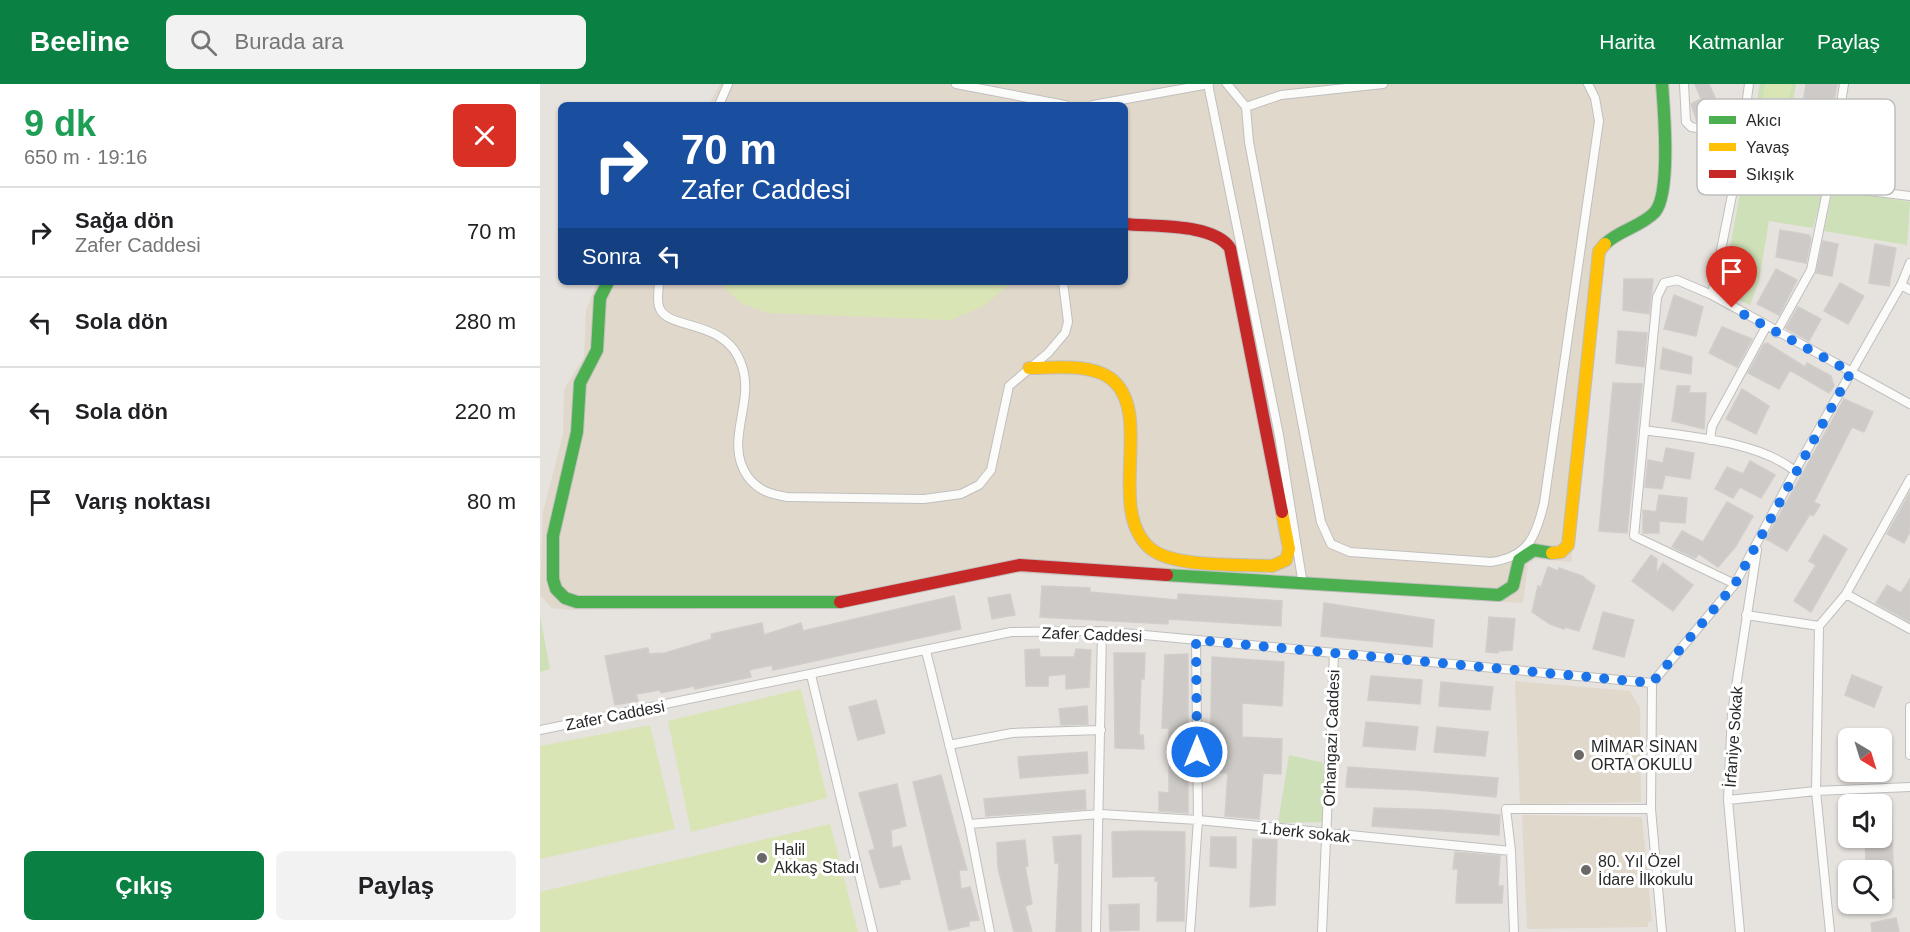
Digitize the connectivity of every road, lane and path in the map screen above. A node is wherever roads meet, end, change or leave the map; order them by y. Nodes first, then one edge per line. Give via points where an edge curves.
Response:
1 (728, 84) edge
2 (956, 84) edge
3 (1208, 84) edge
4 (1227, 84) edge
5 (1383, 84) edge
6 (1588, 84) edge
7 (1662, 84) edge
8 (1684, 84) edge
9 (1749, 84) edge
10 (1844, 84) edge
11 (1747, 99) edge
12 (1842, 99) edge
13 (720, 102) edge
14 (1049, 102) edge
15 (1109, 102) edge
16 (1246, 107) junction
17 (1697, 128) edge
18 (1895, 194) edge
19 (1732, 195) edge
20 (1826, 195) edge
21 (1910, 196) edge
22 (1128, 224) edge
23 (1910, 263) edge
24 (606, 285) edge
25 (659, 285) edge
26 (1063, 285) edge
27 (1901, 285) junction
28 (1910, 290) edge
29 (1712, 295) junction
30 (1766, 327) junction
31 (1776, 333) junction
32 (1029, 368) junction
33 (1851, 372) junction
34 (1910, 404) edge
35 (1644, 430) junction
36 (1710, 440) junction
37 (1795, 471) junction
38 (1910, 479) edge
39 (1758, 544) junction
40 (1735, 584) junction
41 (1302, 585) junction
42 (1846, 594) junction
43 (1746, 615) junction
44 (1819, 626) junction
45 (1910, 629) edge
46 (1102, 631) junction
47 (1196, 640) junction
48 (926, 651) junction
49 (1334, 653) junction
50 (812, 675) junction
51 (1652, 683) junction
52 (1910, 707) edge
53 (540, 730) edge
54 (1101, 730) junction
55 (949, 745) junction
56 (1910, 755) edge
57 (1910, 787) edge
58 (1816, 791) junction
59 (1728, 800) junction
60 (1651, 809) junction
61 (1100, 814) junction
62 (1198, 820) junction
63 (969, 824) junction
64 (1328, 835) junction
65 (1511, 851) junction
66 (873, 932) edge
67 (990, 932) edge
68 (1096, 932) edge
69 (1190, 932) edge
70 (1322, 932) edge
71 (1514, 932) edge
72 (1662, 932) edge
73 (1740, 932) edge
74 (1830, 932) edge

1 - 13 street
2 - 14 street
3 - 15 street
3 - 41 street via 1280,435
4 - 16 street
5 - 16 street via 1281,95
6 - 16 street via 1599,121 1544,503 1537,532 1522,551 1508,560 1491,562 1350,552 1331,544 1321,522 1249,142
7 - 41 street via 1662,198 1657,210 1613,234 1599,251 1568,545 1564,551 1534,550 1519,560 1514,587 1507,594
8 - 17 street via 1686,122
9 - 11 street
10 - 12 street
18 - 21 street
19 - 29 street
20 - 31 street via 1811,270
22 - 32 street via 1205,231 1224,239 1230,248 1289,549 1286,560 1272,566 1177,560 1152,550 1131,509 1127,404 1116,382 1097,372
23 - 27 street
24 - 41 street via 600,298 597,350 580,383 577,432 553,536 553,579 565,598 577,602 841,602 1020,565
25 - 32 street via 659,309 666,317 710,332 739,357 746,384 736,440 738,456 754,485 767,494 924,499 961,494 979,485 991,470 1005,394
26 - 32 street via 1068,322 1065,333
27 - 28 street
27 - 33 street
29 - 30 street
29 - 35 street via 1677,280 1664,284 1657,297
30 - 31 street
30 - 36 street via 1712,426
31 - 33 street
33 - 34 street
33 - 37 street
35 - 36 street
35 - 40 street via 1634,536
36 - 37 street via 1768,454
37 - 39 street
38 - 42 street
39 - 40 street
39 - 43 street, İrfaniye Sokak
40 - 51 street
42 - 44 street
42 - 45 street
43 - 44 street
43 - 59 street, İrfaniye Sokak via 1732,713
44 - 58 street
46 - 47 street, Zafer Caddesi
46 - 48 street, Zafer Caddesi via 1011,632
46 - 54 street
47 - 49 street, Zafer Caddesi
47 - 62 street
48 - 50 street, Zafer Caddesi
48 - 55 street
49 - 51 street, Zafer Caddesi
49 - 64 street, Orhangazi Caddesi
50 - 53 street, Zafer Caddesi
50 - 66 street
51 - 60 street
52 - 56 street
54 - 55 street via 1012,733
54 - 61 street
55 - 63 street
57 - 58 street
58 - 59 street
58 - 74 street
59 - 73 street, İrfaniye Sokak
60 - 65 street via 1506,809
60 - 72 street
61 - 62 street, 1.berk sokak
61 - 63 street, 1.berk sokak
61 - 68 street
62 - 64 street, 1.berk sokak
62 - 69 street
63 - 67 street
64 - 65 street, 1.berk sokak
64 - 70 street, Orhangazi Caddesi
65 - 71 street

